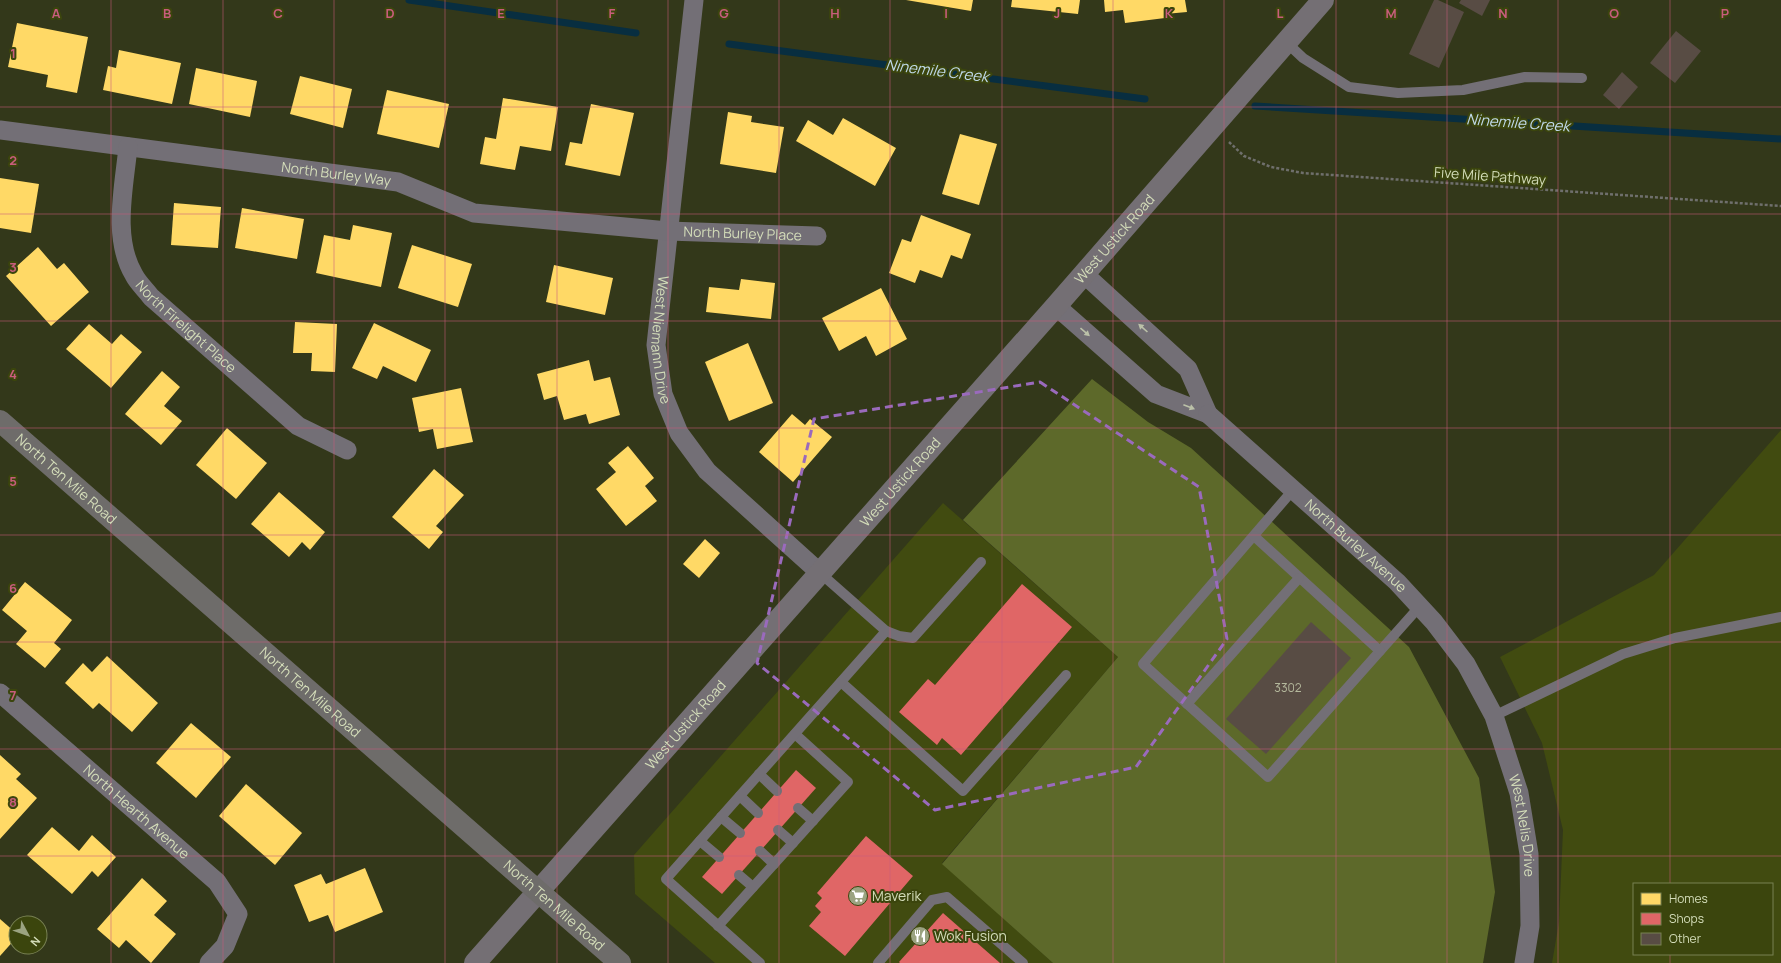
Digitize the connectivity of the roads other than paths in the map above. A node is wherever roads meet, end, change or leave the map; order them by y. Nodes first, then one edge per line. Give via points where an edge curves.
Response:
1 (694, 0) edge
2 (1323, 0) edge
3 (1286, 42) junction
4 (1582, 78) dead end
5 (0, 130) edge
6 (128, 147) junction
7 (668, 231) junction
8 (817, 236) dead end
9 (1084, 274) junction
10 (1056, 306) junction
11 (1208, 414) junction
12 (0, 421) edge
13 (346, 450) dead end
14 (1293, 490) junction
15 (1254, 536) junction
16 (981, 562) dead end
17 (820, 572) junction
18 (1299, 578) junction
19 (1420, 606) junction
20 (1781, 617) edge
21 (886, 631) junction
22 (1380, 651) junction
23 (1066, 675) dead end
24 (841, 682) junction
25 (0, 693) edge
26 (1483, 695) joint
27 (1187, 704) junction
28 (1494, 716) junction
29 (795, 734) junction
30 (759, 774) junction
31 (778, 791) dead end
32 (740, 796) junction
33 (798, 808) dead end
34 (758, 813) dead end
35 (721, 817) junction
36 (813, 821) junction
37 (778, 830) dead end
38 (740, 833) dead end
39 (700, 841) junction
40 (793, 843) junction
41 (760, 851) dead end
42 (719, 857) dead end
43 (774, 864) junction
44 (739, 875) dead end
45 (753, 887) junction
46 (539, 891) junction
47 (718, 926) junction
48 (209, 963) edge
49 (475, 963) edge
50 (620, 963) edge
51 (760, 963) edge
52 (878, 963) edge
53 (1023, 963) edge
54 (1524, 963) edge

1 - 7 street, West Niemann Drive
2 - 3 main road, West Ustick Road
3 - 4 lane via 1303,58 1349,87 1398,93 1463,90 1525,77
3 - 9 main road, West Ustick Road
5 - 6 street, North Burley Way
6 - 7 street, North Burley Way via 398,182 474,213
6 - 13 street, North Firelight Place via 121,223 123,251 134,276 151,297 298,426
7 - 8 street, North Burley Place
7 - 17 street, West Niemann Drive via 656,345 663,394 680,433 707,471
9 - 10 main road, West Ustick Road
11 -> 9 street, North Burley Avenue via 1188,369
10 -> 11 street, North Burley Avenue via 1156,394
10 - 17 main road, West Ustick Road
11 - 14 street, North Burley Avenue
12 - 46 main road, North Ten Mile Road
14 - 15 lane
14 - 19 street, North Burley Avenue via 1397,582
15 - 18 lane
15 - 27 lane via 1142,664
16 - 21 lane via 913,638
17 - 21 lane
17 - 46 main road, West Ustick Road
18 - 22 lane
18 - 27 lane
19 - 22 lane
19 - 26 street, North Burley Avenue via 1466,664
20 - 28 lane via 1675,638 1623,654
21 - 24 lane
22 - 27 lane via 1268,777
23 - 24 lane via 962,791
24 - 29 lane
25 - 48 street, North Hearth Avenue via 217,882 238,914 225,946
26 - 28 street, West Nelis Drive
28 - 54 street, West Nelis Drive via 1519,793 1529,854 1530,926
29 - 30 lane
29 - 36 lane via 848,782
30 - 31 lane
30 - 32 lane
32 - 34 lane
32 - 35 lane
33 - 36 lane
35 - 38 lane
35 - 39 lane
36 - 40 lane
37 - 40 lane
39 - 42 lane
39 - 47 lane via 666,880
40 - 43 lane
41 - 43 lane
43 - 45 lane
44 - 45 lane
45 - 47 lane
46 - 49 main road, West Ustick Road
46 - 50 main road, North Ten Mile Road
47 - 51 lane
52 - 53 lane via 932,900 947,897

